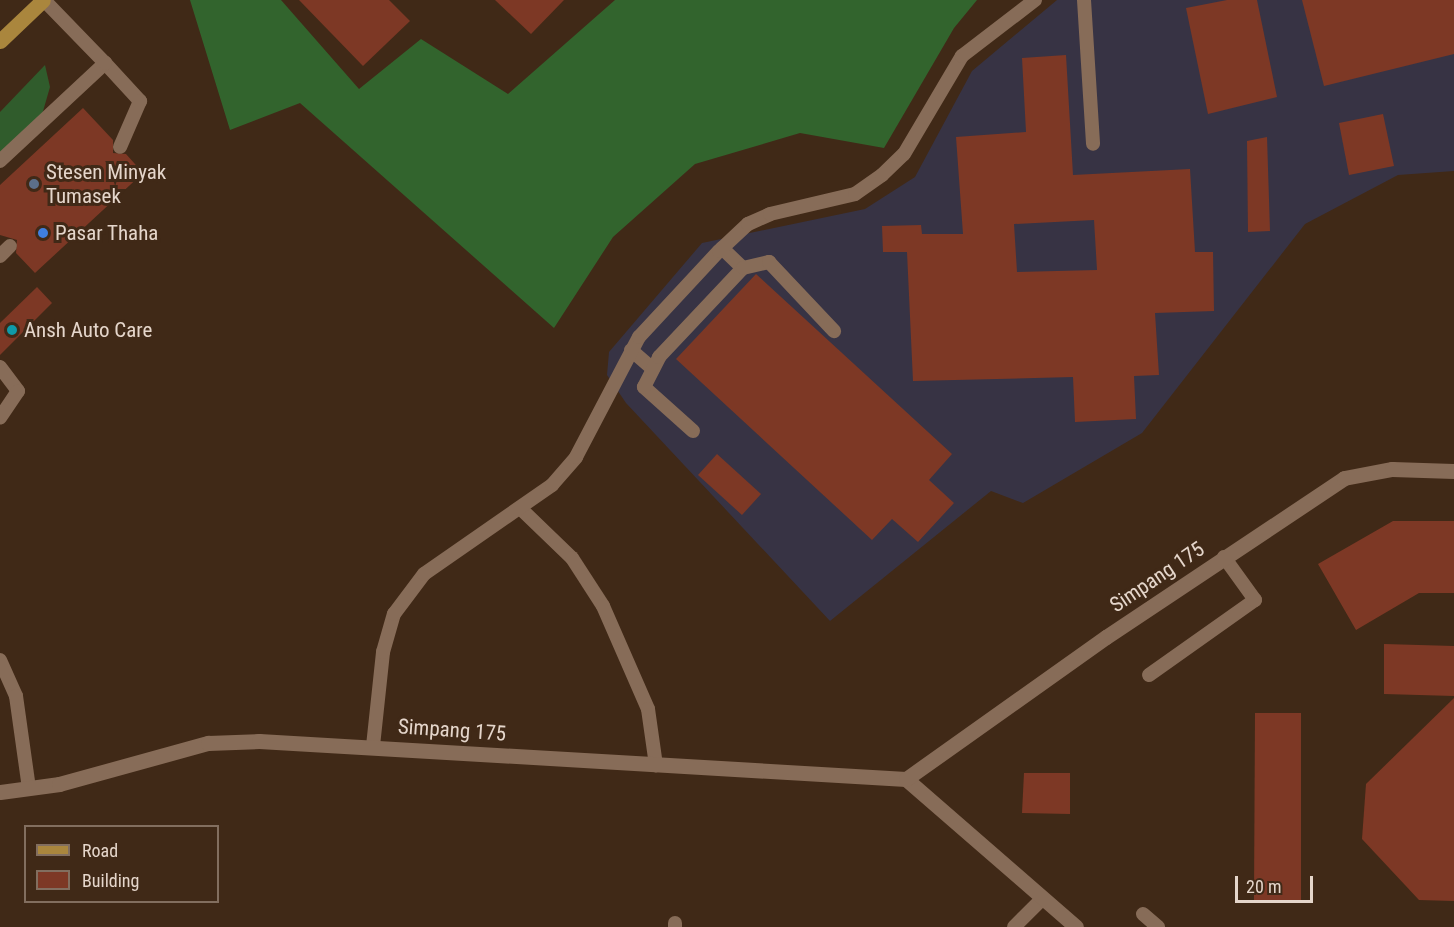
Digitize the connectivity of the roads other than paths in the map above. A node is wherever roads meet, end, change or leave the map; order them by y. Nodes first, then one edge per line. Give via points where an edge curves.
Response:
1 (43, 0) edge
2 (1035, 0) edge
3 (1084, 0) edge
4 (0, 41) edge
5 (105, 63) junction
6 (1093, 144) dead end
7 (120, 147) dead end
8 (0, 161) edge
9 (722, 248) junction
10 (743, 268) junction
11 (834, 331) dead end
12 (631, 350) junction
13 (0, 367) edge
14 (653, 369) junction
15 (0, 418) edge
16 (693, 431) dead end
17 (1454, 471) edge
18 (520, 508) junction
19 (1224, 556) junction
20 (0, 660) edge
21 (1149, 675) dead end
22 (373, 746) junction
23 (656, 765) junction
24 (906, 779) junction
25 (29, 789) junction
26 (0, 792) edge
27 (1042, 899) junction
28 (1143, 914) dead end
29 (1014, 927) edge
30 (1076, 927) edge
31 (1158, 927) edge

1 - 4 main road
1 - 5 lane
2 - 9 lane via 962,56 904,154 882,175 855,194 770,214 748,224
3 - 6 lane
5 - 7 lane via 140,101
5 - 8 lane
9 - 10 lane
9 - 12 lane
10 - 11 lane via 769,262
10 - 14 lane
12 - 14 lane
12 - 18 lane via 576,457 552,485
13 - 15 lane via 18,391
14 - 16 lane via 644,387
17 - 19 street, Simpang 175 via 1392,469 1344,478
18 - 22 lane via 424,574 394,614 383,652
18 - 23 lane via 572,558 603,606 648,710
19 - 21 lane via 1255,600
19 - 24 street, Simpang 175
20 - 25 lane via 16,696
22 - 23 street, Simpang 175
22 - 25 street, Simpang 175 via 208,743
23 - 24 street, Simpang 175
24 - 27 street
25 - 26 street, Simpang 175
27 - 29 lane
27 - 30 street
28 - 31 lane

